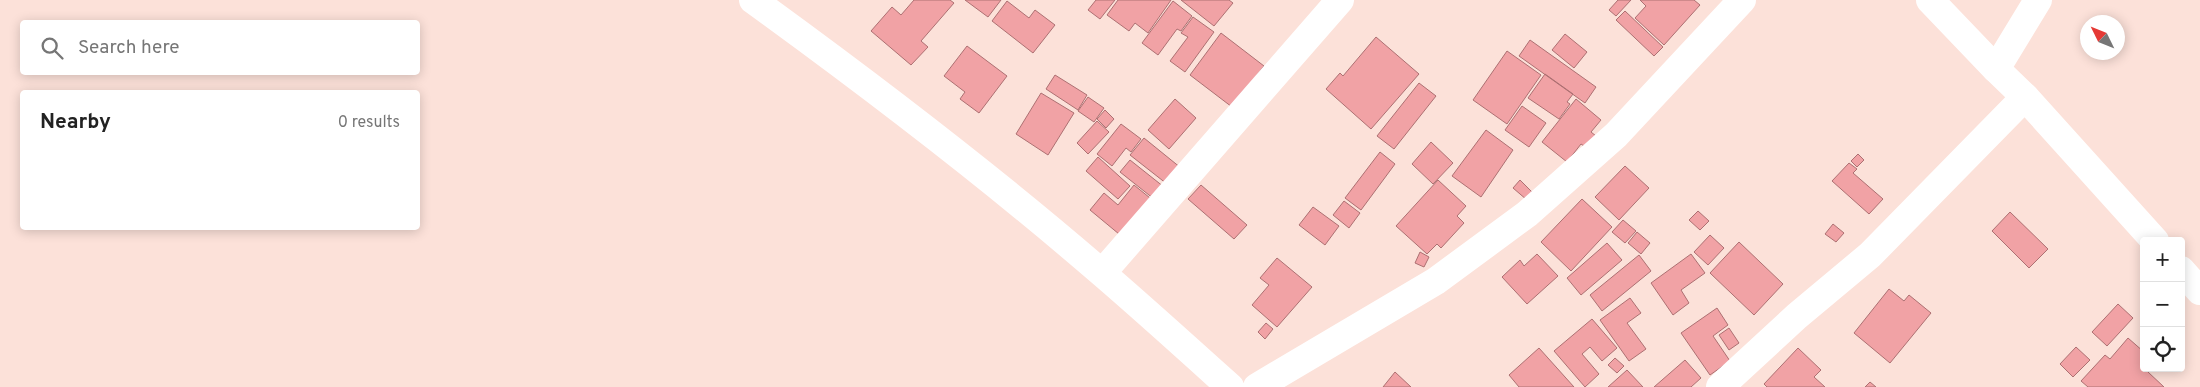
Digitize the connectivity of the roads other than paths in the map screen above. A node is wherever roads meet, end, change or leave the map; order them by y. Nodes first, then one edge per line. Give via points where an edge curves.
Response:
1 (753, 0) edge
2 (1340, 0) edge
3 (1742, 0) edge
4 (1930, 0) edge
5 (2038, 0) edge
6 (1996, 70) junction
7 (2025, 97) junction
8 (2151, 237) edge
9 (1102, 273) junction
10 (2185, 274) edge
11 (2200, 290) edge
12 (1230, 387) edge
13 (1257, 387) edge
14 (1720, 387) edge

1 - 9 street via 841,64
2 - 9 street
3 - 13 street via 1616,135 1527,214 1436,281
4 - 6 street
5 - 6 street
6 - 7 street
7 - 8 street
7 - 14 street via 1870,255
9 - 12 street
10 - 11 street

